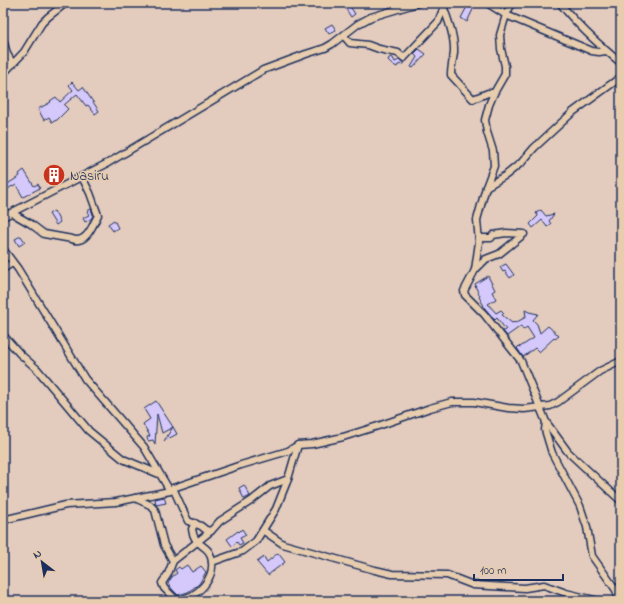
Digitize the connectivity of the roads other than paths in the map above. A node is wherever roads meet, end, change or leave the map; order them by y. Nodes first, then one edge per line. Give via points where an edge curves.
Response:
1 (66, 3) edge
2 (418, 3) edge
3 (488, 3) edge
4 (512, 3) edge
5 (560, 3) edge
6 (443, 5) edge
7 (506, 15) junction
8 (344, 36) junction
9 (3, 40) edge
10 (606, 51) junction
11 (621, 63) edge
12 (13, 64) junction
13 (3, 74) edge
14 (621, 77) edge
15 (494, 93) junction
16 (82, 177) junction
17 (486, 187) junction
18 (12, 213) junction
19 (3, 217) edge
20 (479, 238) junction
21 (3, 249) edge
22 (12, 262) junction
23 (3, 269) edge
24 (475, 270) junction
25 (3, 335) edge
26 (621, 361) edge
27 (541, 408) junction
28 (546, 422) junction
29 (298, 445) junction
30 (159, 474) junction
31 (288, 479) junction
32 (172, 490) junction
33 (134, 498) junction
34 (621, 502) edge
35 (3, 520) edge
36 (195, 524) junction
37 (211, 531) junction
38 (264, 531) junction
39 (197, 542) junction
40 (173, 562) junction
41 (212, 562) junction
42 (599, 601) edge
43 (619, 601) edge

1 - 12 street via 42,23 24,52
2 - 8 street via 371,17
3 - 7 street
4 - 7 street
5 - 10 street
6 - 8 street via 438,22 404,58 398,53 350,43
6 - 15 street via 454,48 450,74 473,99
7 - 10 street via 592,51
7 - 15 street via 500,40 505,74
8 - 16 street via 325,48 263,70
9 - 12 street
10 - 11 street
12 - 13 street
14 - 17 street via 573,112 522,162
15 - 17 street via 485,120 494,166
16 - 18 street
16 - 18 street via 98,215 85,238 77,241 44,234
17 - 20 street via 477,220
18 - 19 street
20 - 24 street
20 - 24 street via 491,238 493,235 506,233 524,234 499,254 486,259
21 - 22 street
22 - 23 street
22 - 30 street via 85,379 144,447
24 - 27 street via 464,291 465,295 484,314 521,361
25 - 30 street via 37,369 98,440 123,459
26 - 27 street via 600,371 558,402
27 - 28 street
27 - 29 street via 508,408 480,402 452,402 343,437
28 - 34 street via 568,452
28 - 43 street via 546,435 552,453 580,506 592,556 616,590
29 - 31 street
29 - 32 street via 288,451
30 - 32 street
31 - 37 street via 264,490 220,521
31 - 38 street
32 - 33 street
32 - 36 street via 188,521
33 - 35 street via 66,505
33 - 40 street via 150,504 155,510 164,545
36 - 37 street
36 - 39 street via 192,531
37 - 39 street
38 - 41 street via 243,551
38 - 42 street via 283,544 392,574 447,575 473,585 525,588 544,585
39 - 40 street
39 - 41 street via 210,554
40 - 41 street via 162,583 176,600 192,597 202,589 210,575

